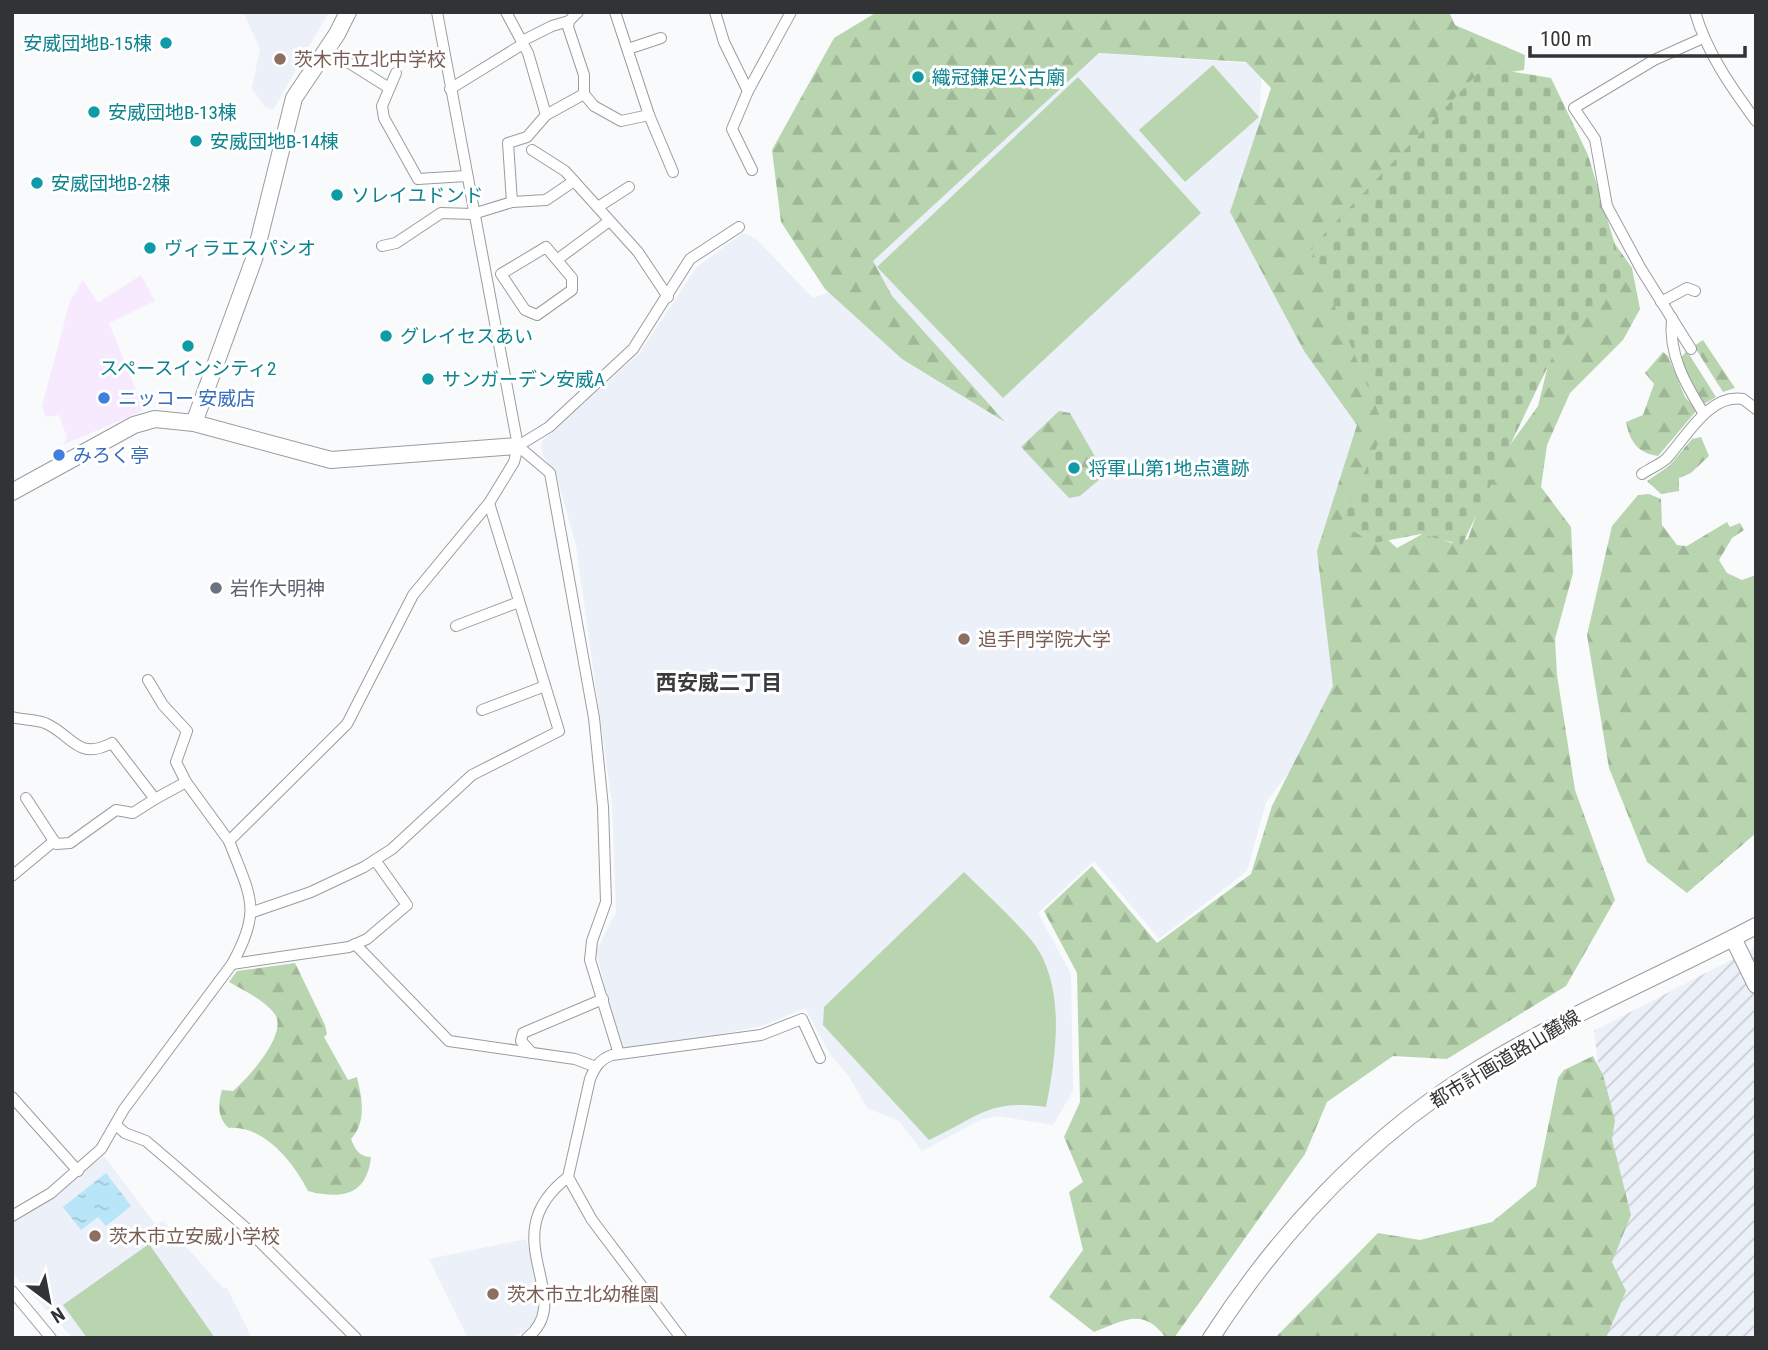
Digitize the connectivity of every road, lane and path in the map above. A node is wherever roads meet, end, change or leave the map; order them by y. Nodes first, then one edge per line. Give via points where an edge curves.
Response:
1 (348, 12) edge
2 (437, 12) edge
3 (506, 12) edge
4 (579, 12) edge
5 (615, 12) edge
6 (715, 12) edge
7 (792, 12) edge
8 (1695, 12) edge
9 (569, 21) junction
10 (661, 37) dead end
11 (1703, 38) junction
12 (522, 42) junction
13 (327, 49) junction
14 (628, 49) junction
15 (396, 74) dead end
16 (389, 88) junction
17 (450, 89) junction
18 (748, 90) junction
19 (584, 94) junction
20 (546, 114) junction
21 (649, 115) junction
22 (1756, 121) edge
23 (532, 150) dead end
24 (752, 170) dead end
25 (673, 172) dead end
26 (466, 176) junction
27 (574, 181) junction
28 (629, 187) dead end
29 (512, 202) junction
30 (598, 207) junction
31 (473, 214) junction
32 (608, 222) junction
33 (739, 227) dead end
34 (382, 246) dead end
35 (558, 259) junction
36 (1695, 291) dead end
37 (668, 297) junction
38 (1661, 302) junction
39 (1672, 318) junction
40 (1691, 349) dead end
41 (1756, 409) edge
42 (1704, 414) junction
43 (194, 423) junction
44 (518, 446) junction
45 (1642, 474) dead end
46 (12, 491) edge
47 (489, 503) junction
48 (519, 602) junction
49 (456, 626) dead end
50 (148, 680) dead end
51 (545, 686) junction
52 (482, 710) dead end
53 (12, 717) edge
54 (186, 782) junction
55 (26, 798) dead end
56 (155, 799) junction
57 (54, 841) junction
58 (229, 841) junction
59 (375, 860) junction
60 (12, 876) edge
61 (253, 912) junction
62 (1756, 926) edge
63 (1733, 938) junction
64 (355, 944) junction
65 (232, 964) junction
66 (1756, 985) edge
67 (603, 999) junction
68 (532, 1053) junction
69 (619, 1054) junction
70 (820, 1058) dead end
71 (596, 1066) junction
72 (12, 1097) edge
73 (117, 1126) junction
74 (78, 1171) junction
75 (568, 1177) junction
76 (12, 1216) edge
77 (12, 1291) edge
78 (44, 1335) edge
79 (356, 1338) edge
80 (527, 1338) edge
81 (681, 1338) edge
82 (1211, 1338) edge

1 - 13 street
2 - 17 street
3 - 12 street
4 - 9 street
5 - 14 street
6 - 18 street
7 - 18 street
8 - 11 street
9 - 12 street
9 - 19 street via 584,75
10 - 14 street
11 - 22 street
11 - 38 street via 1654,60 1574,108 1595,139 1607,206
12 - 17 street
12 - 20 street
13 - 16 street
13 - 43 street via 294,98 254,258
14 - 21 street
15 - 16 street
16 - 26 street via 382,106 384,118 418,178
17 - 26 street
18 - 24 street via 732,129
19 - 20 street
19 - 21 street via 594,106 621,121
20 - 29 street via 527,137 508,143
21 - 25 street
23 - 27 street
26 - 31 street
27 - 29 street via 546,200
27 - 30 street
28 - 30 street
29 - 31 street
30 - 32 street
31 - 34 street via 441,213 396,243
31 - 44 street
32 - 35 street
32 - 37 street via 638,252
33 - 37 street via 690,259
35 - 35 street via 547,247 501,274 525,310 537,315 572,290 572,278
36 - 38 street via 1687,288
37 - 44 street via 633,349 549,427
38 - 39 street
39 - 40 street
39 - 42 street via 1680,372
41 - 42 street via 1737,398
42 - 45 street via 1664,460
43 - 44 street via 331,460
43 - 46 street via 155,419 134,425
44 - 47 street via 514,462
44 - 67 street via 550,473 594,718 606,902 590,955
47 - 48 street
47 - 58 street via 413,595 347,724
48 - 49 street
48 - 51 street
50 - 54 street via 187,731 176,762
51 - 52 street
51 - 59 street via 558,731 472,775
53 - 56 street via 44,723 88,751 112,743
54 - 56 street
54 - 58 street
55 - 57 street
56 - 57 street via 133,813 116,810 70,843
57 - 60 street
58 - 61 street
59 - 61 street via 311,892
59 - 64 street via 407,905
61 - 65 street
62 - 63 street, 都市計画道路山麓線
63 - 66 street
63 - 82 street, 都市計画道路山麓線 via 1576,1016 1465,1078 1410,1116 1297,1222
64 - 65 street
64 - 68 street via 449,1041
65 - 73 street via 124,1109
67 - 68 street via 523,1033 521,1041
67 - 69 street
68 - 71 street
69 - 70 street via 761,1035 802,1019
69 - 71 street
71 - 75 street
72 - 74 street
73 - 74 street
73 - 79 street via 146,1141 246,1228
74 - 76 street via 51,1194
75 - 80 street via 538,1211 533,1249 545,1303 539,1324
75 - 81 street via 592,1220
77 - 78 street

